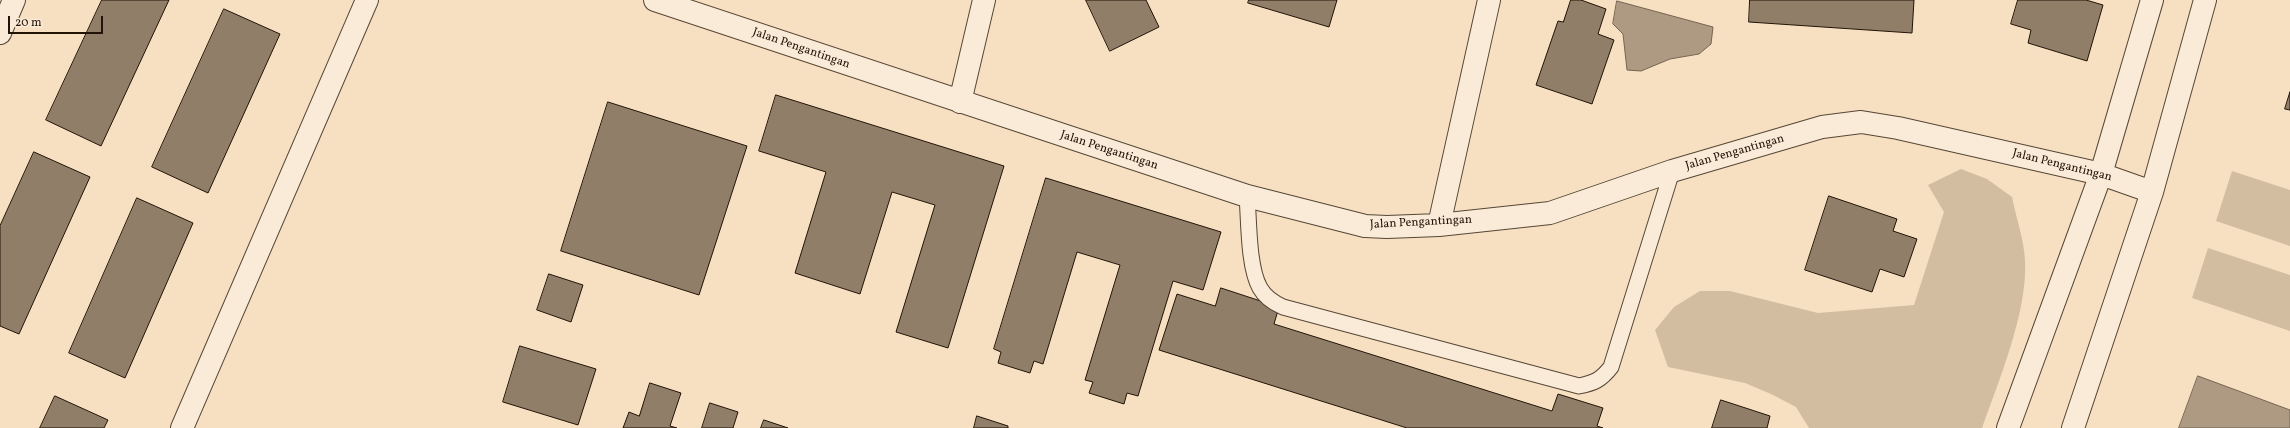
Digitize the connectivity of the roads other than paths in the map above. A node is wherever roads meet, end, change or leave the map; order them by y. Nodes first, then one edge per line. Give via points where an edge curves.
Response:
1 (14, 0) edge
2 (367, 0) edge
3 (655, 0) edge
4 (984, 0) edge
5 (1489, 0) edge
6 (2152, 0) edge
7 (2205, 0) edge
8 (0, 33) edge
9 (960, 102) junction
10 (1672, 171) junction
11 (2101, 174) junction
12 (2152, 192) junction
13 (1247, 196) junction
14 (1439, 225) junction
15 (182, 428) edge
16 (2008, 428) edge
17 (2073, 428) edge

1 - 8 street
2 - 15 street
3 - 9 street, Jalan Pengantingan
4 - 9 street
5 - 14 street
6 - 11 street
7 - 12 street
9 - 13 street, Jalan Pengantingan
10 - 11 street, Jalan Pengantingan via 1822,127 1861,122
10 - 13 lane via 1611,366 1603,378 1594,383 1578,386 1283,308 1271,301 1260,289 1253,273
10 - 14 street, Jalan Pengantingan via 1550,213
11 - 12 street, Jalan Pengantingan
11 - 16 street
12 - 17 street
13 - 14 street, Jalan Pengantingan via 1365,226

